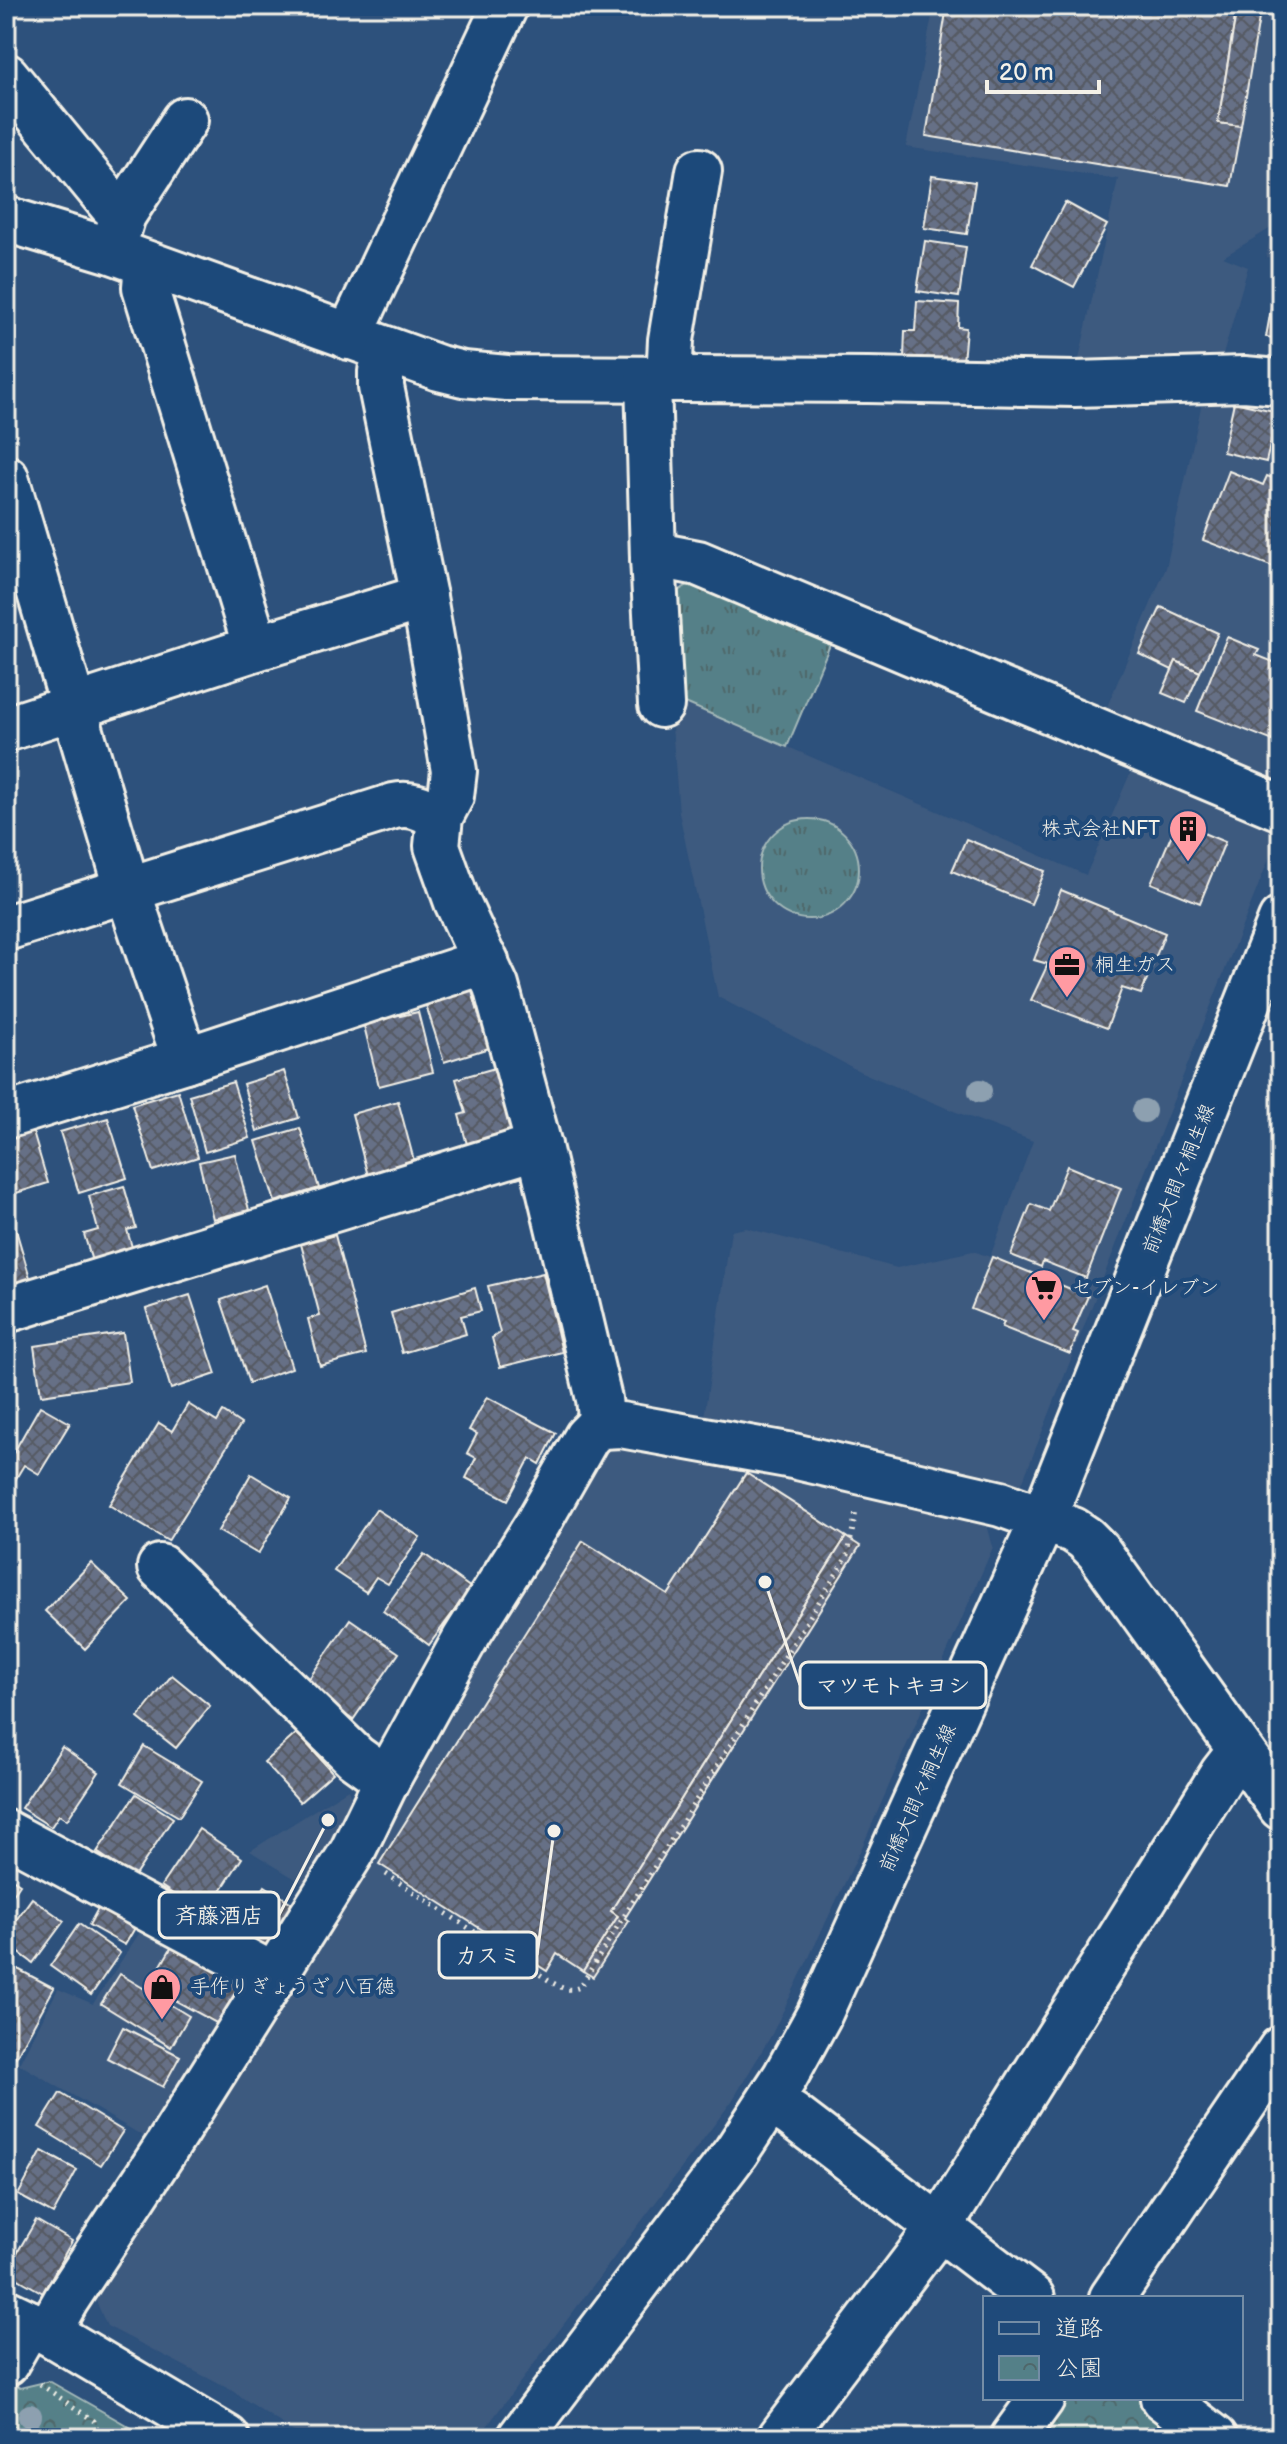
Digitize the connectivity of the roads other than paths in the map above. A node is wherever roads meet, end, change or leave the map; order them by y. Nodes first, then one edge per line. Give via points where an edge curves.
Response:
1 (505, 6) edge
2 (6, 76) edge
3 (185, 120) dead end
4 (699, 171) dead end
5 (6, 219) edge
6 (127, 243) junction
7 (349, 337) junction
8 (390, 352) junction
9 (658, 379) junction
10 (1281, 382) edge
11 (6, 478) edge
12 (653, 558) junction
13 (424, 597) junction
14 (256, 648) junction
15 (661, 705) dead end
16 (75, 707) junction
17 (6, 729) edge
18 (1281, 808) edge
19 (440, 817) junction
20 (128, 891) junction
21 (1281, 920) edge
22 (6, 928) edge
23 (486, 961) junction
24 (185, 1060) junction
25 (6, 1116) edge
26 (539, 1146) junction
27 (6, 1310) edge
28 (602, 1426) junction
29 (1043, 1519) junction
30 (160, 1567) dead end
31 (1243, 1755) junction
32 (387, 1780) junction
33 (1281, 1807) edge
34 (6, 1833) edge
35 (274, 1976) junction
36 (1281, 2049) edge
37 (770, 2101) junction
38 (939, 2228) junction
39 (1029, 2296) edge
40 (1113, 2296) edge
41 (28, 2322) edge
42 (19, 2367) edge
43 (1041, 2400) edge
44 (1166, 2400) edge
45 (227, 2438) edge
46 (520, 2438) edge
47 (780, 2438) edge
48 (1013, 2438) edge
49 (1215, 2438) edge

1 - 7 street
2 - 6 street via 111,204
3 - 6 street
4 - 9 street via 671,340
5 - 6 street
6 - 7 street
6 - 14 street
7 - 8 street
8 - 9 street via 483,376
8 - 13 street via 381,387
9 - 10 street
9 - 12 street
11 - 16 street
12 - 15 street
12 - 18 street via 698,563
13 - 14 street
13 - 19 street via 454,771 451,796
14 - 16 street
16 - 17 street
16 - 20 street
19 - 20 street via 418,806 394,806
19 - 23 street via 437,846 442,862
20 - 22 street
20 - 24 street
21 - 29 street, 前橋大間々桐生線
23 - 24 street
23 - 26 street
24 - 25 street
26 - 27 street
26 - 28 street
28 - 29 street via 793,1456 1001,1504
28 - 32 street via 587,1437
29 - 31 street via 1073,1530 1098,1551
29 - 37 street, 前橋大間々桐生線 via 830,1992
30 - 32 street via 355,1757
31 - 33 street
31 - 38 street via 1223,1773
32 - 35 street via 352,1852
34 - 35 street
35 - 41 street via 66,2300
36 - 40 street
37 - 38 street
37 - 46 street, 前橋大間々桐生線 via 712,2186
38 - 39 street
38 - 47 street
41 - 42 street
41 - 45 street
43 - 48 street
44 - 49 street

